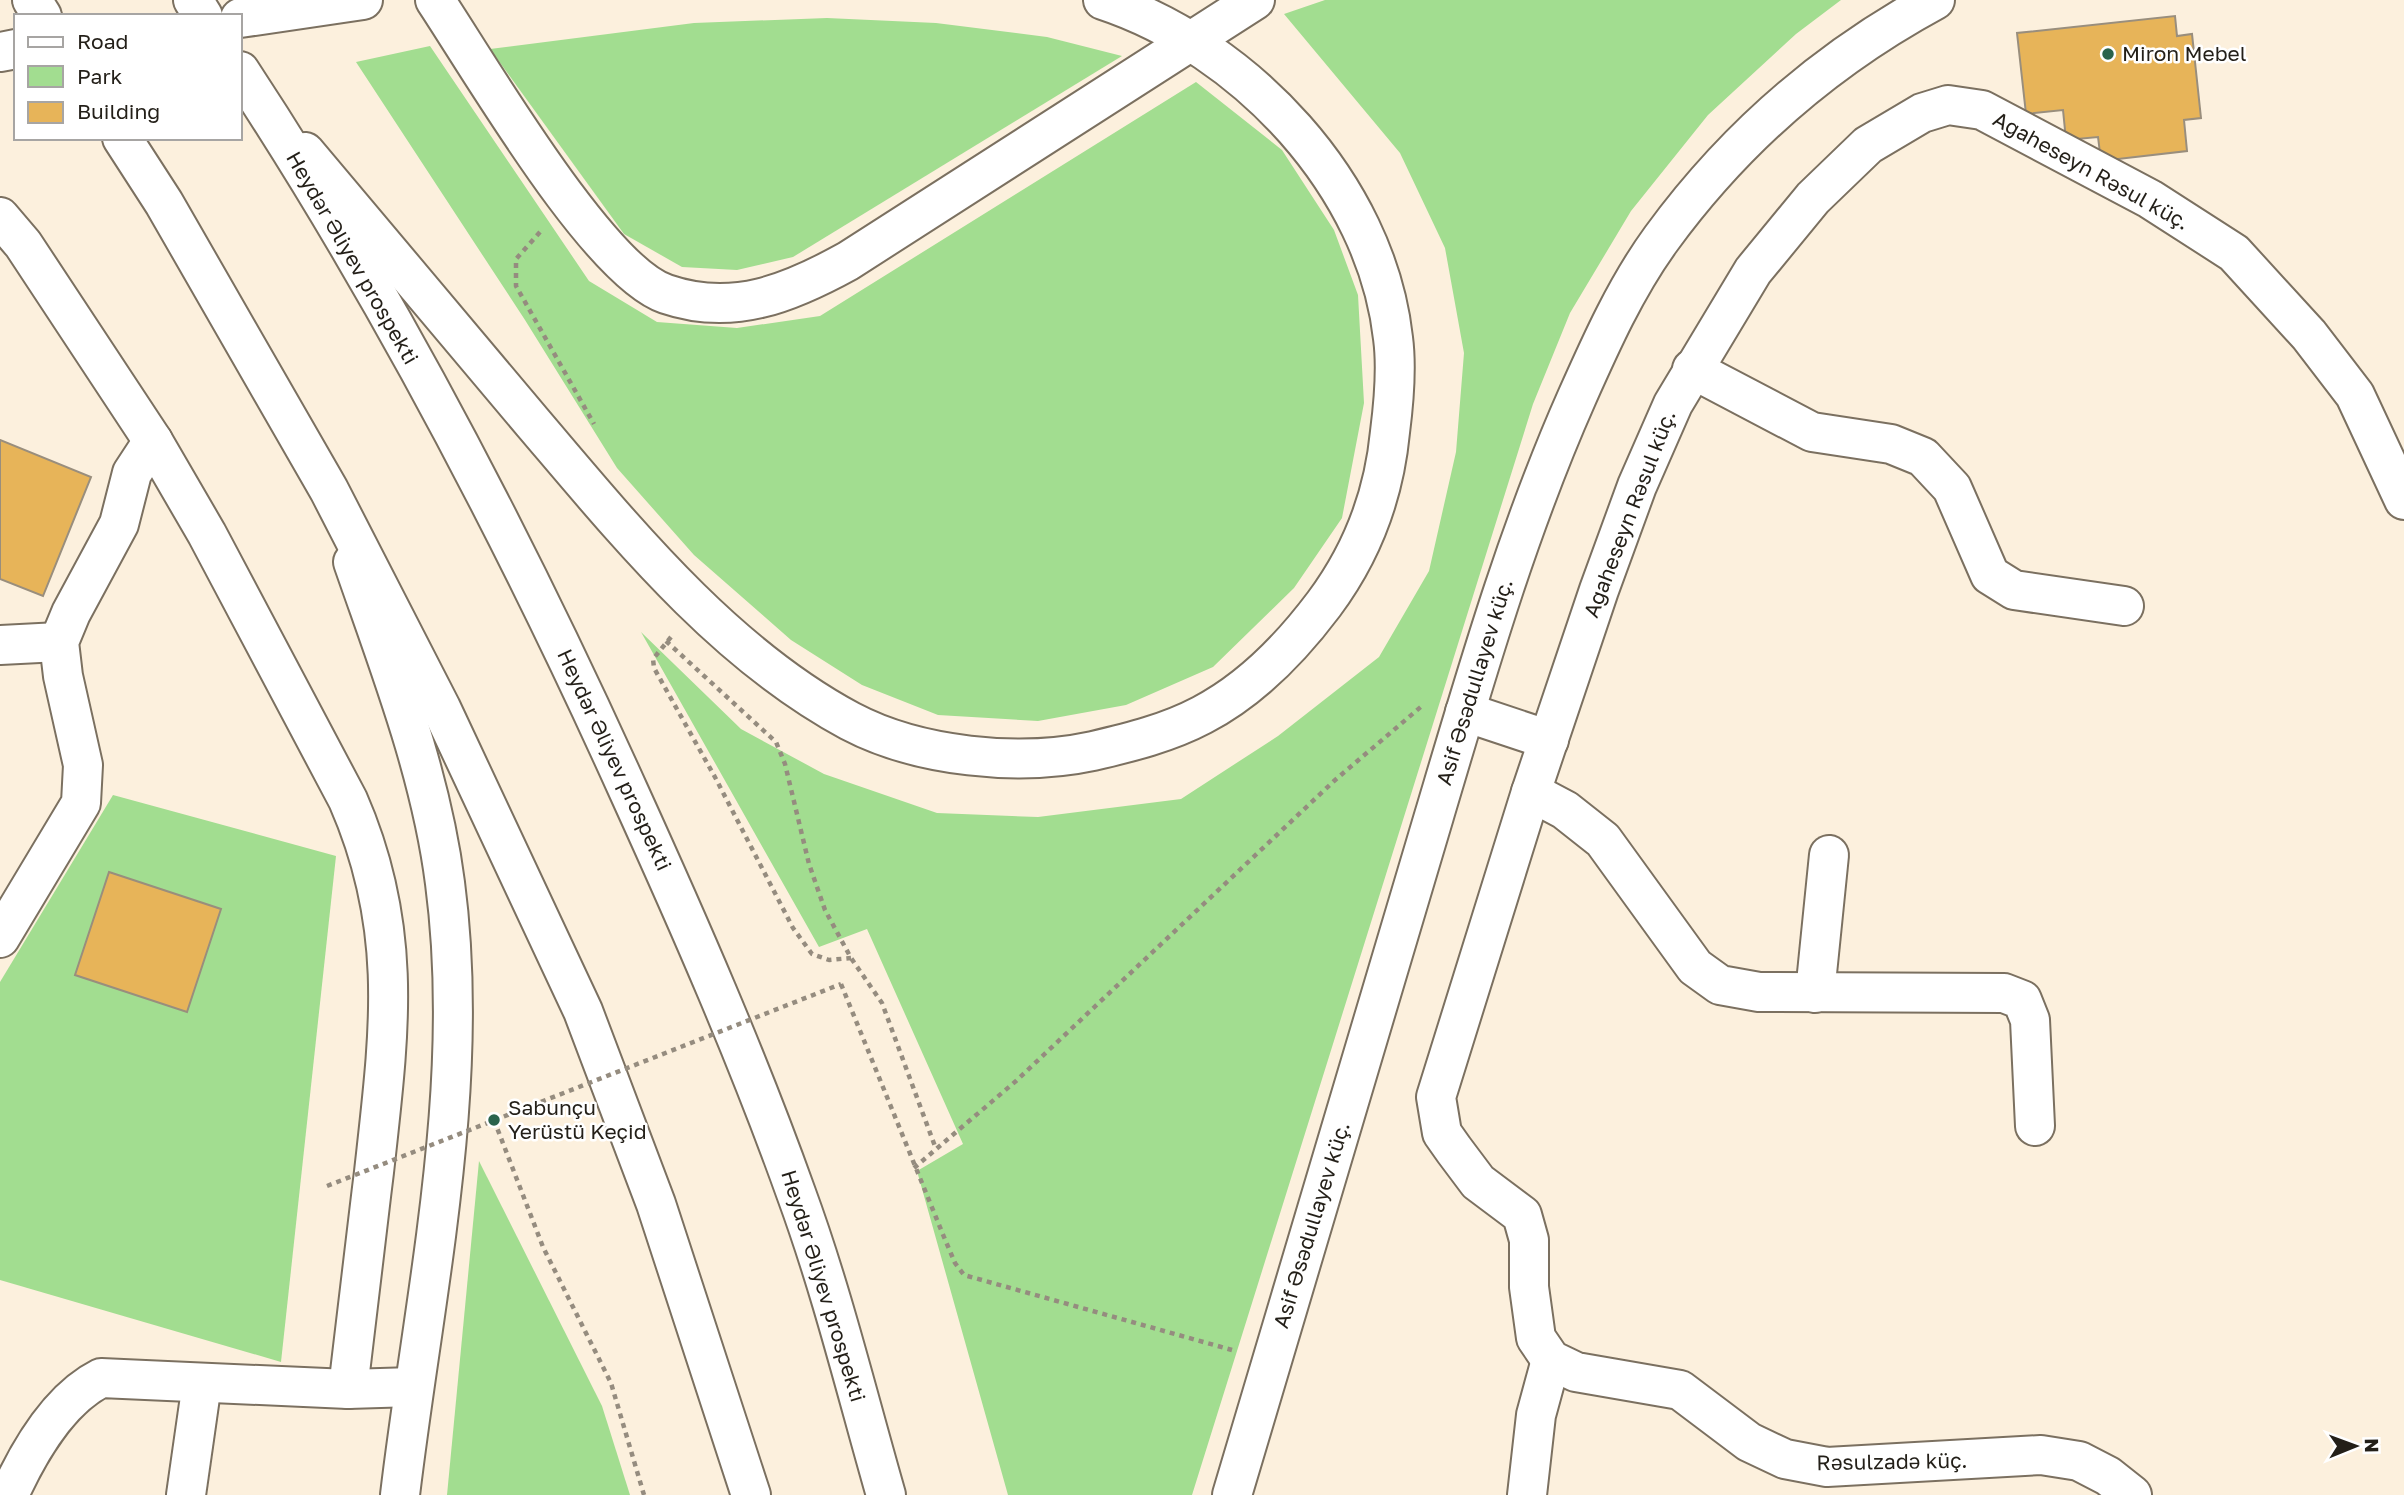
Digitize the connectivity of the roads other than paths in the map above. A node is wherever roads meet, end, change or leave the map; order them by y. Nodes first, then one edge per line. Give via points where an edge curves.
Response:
1 (363, 0) edge
2 (435, 0) edge
3 (1102, 0) edge
4 (1255, 0) edge
5 (1935, 0) edge
6 (242, 18) edge
7 (1192, 39) junction
8 (246, 80) edge
9 (123, 140) edge
10 (0, 217) edge
11 (1692, 369) junction
12 (153, 441) junction
13 (329, 490) junction
14 (2404, 500) edge
15 (2124, 606) dead end
16 (60, 642) junction
17 (0, 645) edge
18 (1465, 712) junction
19 (1549, 740) junction
20 (1531, 792) junction
21 (1829, 855) dead end
22 (0, 938) edge
23 (1815, 993) junction
24 (2035, 1126) dead end
25 (819, 1261) junction
26 (1551, 1360) junction
27 (202, 1383) junction
28 (413, 1387) junction
29 (348, 1389) junction
30 (1830, 1481) edge
31 (9, 1495) edge
32 (186, 1495) edge
33 (400, 1495) edge
34 (751, 1495) edge
35 (886, 1495) edge
36 (901, 1495) edge
37 (1232, 1495) edge
38 (1527, 1495) edge
39 (2132, 1495) edge

1 - 6 main road
2 - 7 main road via 570,202 619,262 664,294 703,302 753,303 809,283
3 - 7 main road
4 - 7 main road
5 - 18 main road, Asif Əsədullayev küç. via 1834,62 1769,115 1708,180 1659,242 1616,314 1556,444
7 - 8 main road via 1257,91 1316,152 1354,214 1381,282 1393,338 1394,402 1387,463 1368,530 1338,586 1299,638 1251,683 1202,715 1142,740 1070,756 1000,759 931,750 853,723 775,674 684,592 620,524
8 - 25 main road, Heydər Əliyev prospekti via 458,439 569,660 711,973
9 - 13 main road
10 - 12 main road via 23,244
11 - 14 main road, Ağaheseyn Rəsul küç. via 1754,271 1813,198 1868,145 1922,113 1948,105 1982,110 2150,200 2234,253 2309,335 2355,395
11 - 15 main road via 1812,432 1891,444 1923,457 1952,488 1990,575 2014,590
11 - 19 main road, Ağaheseyn Rəsul küç. via 1637,486
12 - 16 main road via 132,473 119,524
12 - 29 main road via 348,800 364,836 385,921 390,992 385,1073
13 - 28 main road via 409,731 445,883 450,1095 440,1203
13 - 34 main road via 441,708 583,1011 656,1203
16 - 17 main road
16 - 22 main road via 83,765 81,803
18 - 19 main road
18 - 37 main road, Asif Əsədullayev küç.
19 - 20 main road, Ağaheseyn Rəsul küç.
20 - 23 main road via 1565,810 1603,840 1695,967 1720,985 1759,992
20 - 26 main road, Ağaheseyn Rəsul küç. via 1436,1097 1442,1133 1454,1150 1478,1182 1522,1215 1529,1240 1536,1338
21 - 23 main road
23 - 24 main road via 2004,993 2022,1000 2030,1020
25 - 35 main road, Heydər Əliyev prospekti
25 - 36 main road
26 - 30 main road, Rəsulzadə küç. via 1576,1372 1680,1390 1749,1442
26 - 38 main road via 1536,1415
27 - 29 main road
27 - 31 main road via 102,1378 86,1385 32,1445
27 - 32 main road
28 - 29 main road
28 - 33 main road
30 - 39 main road, Rəsulzadə küç. via 2041,1455 2079,1461

